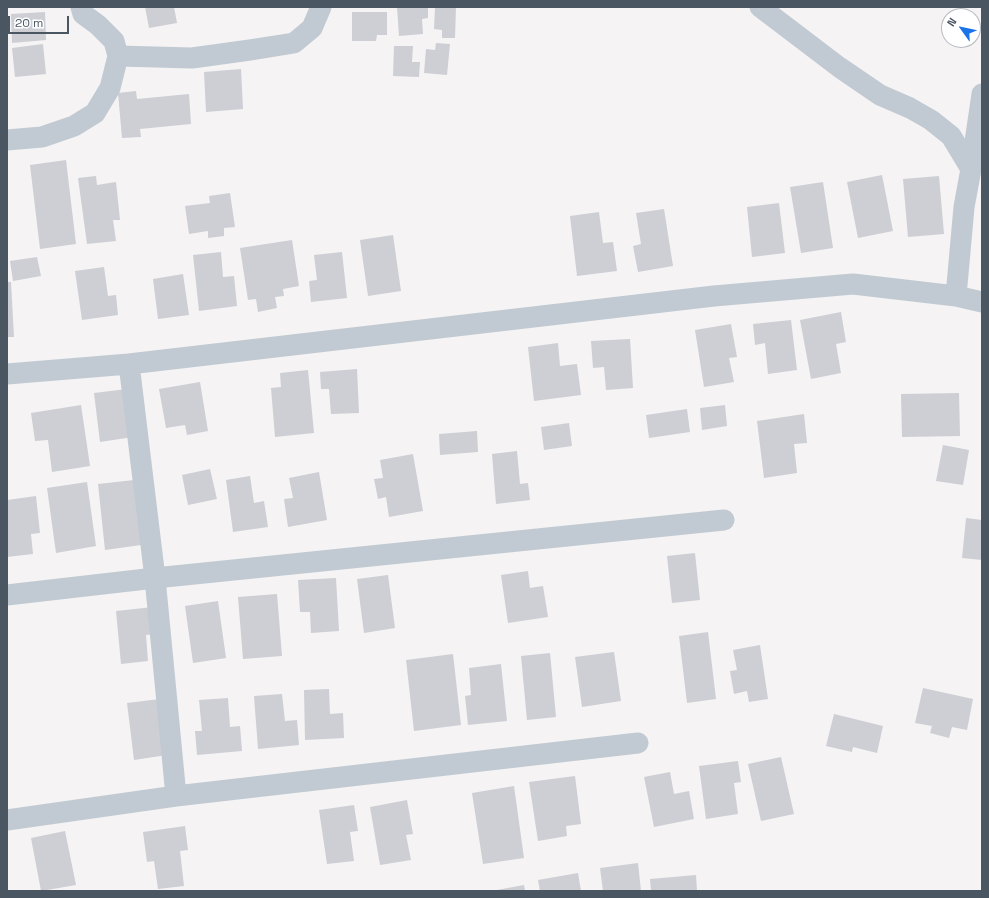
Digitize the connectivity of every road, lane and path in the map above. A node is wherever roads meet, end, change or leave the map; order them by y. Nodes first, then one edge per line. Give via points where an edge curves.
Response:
1 (81, 7) edge
2 (321, 7) edge
3 (760, 7) edge
4 (118, 56) junction
5 (982, 94) edge
6 (7, 140) edge
7 (971, 169) junction
8 (956, 296) junction
9 (982, 302) edge
10 (128, 364) junction
11 (7, 374) edge
12 (724, 520) dead end
13 (156, 578) junction
14 (7, 595) edge
15 (638, 743) dead end
16 (176, 796) junction
17 (7, 820) edge

1 - 4 street via 83,14 114,41
2 - 4 street via 312,28 294,43 192,58
3 - 7 street via 880,95 931,120 951,136
4 - 6 street via 110,88 95,113 74,126 42,137
5 - 7 street
7 - 8 street via 964,207
8 - 9 street
8 - 10 street via 853,284 714,296
10 - 11 street
10 - 13 street
12 - 13 street
13 - 14 street
13 - 16 street
15 - 16 street
16 - 17 street

